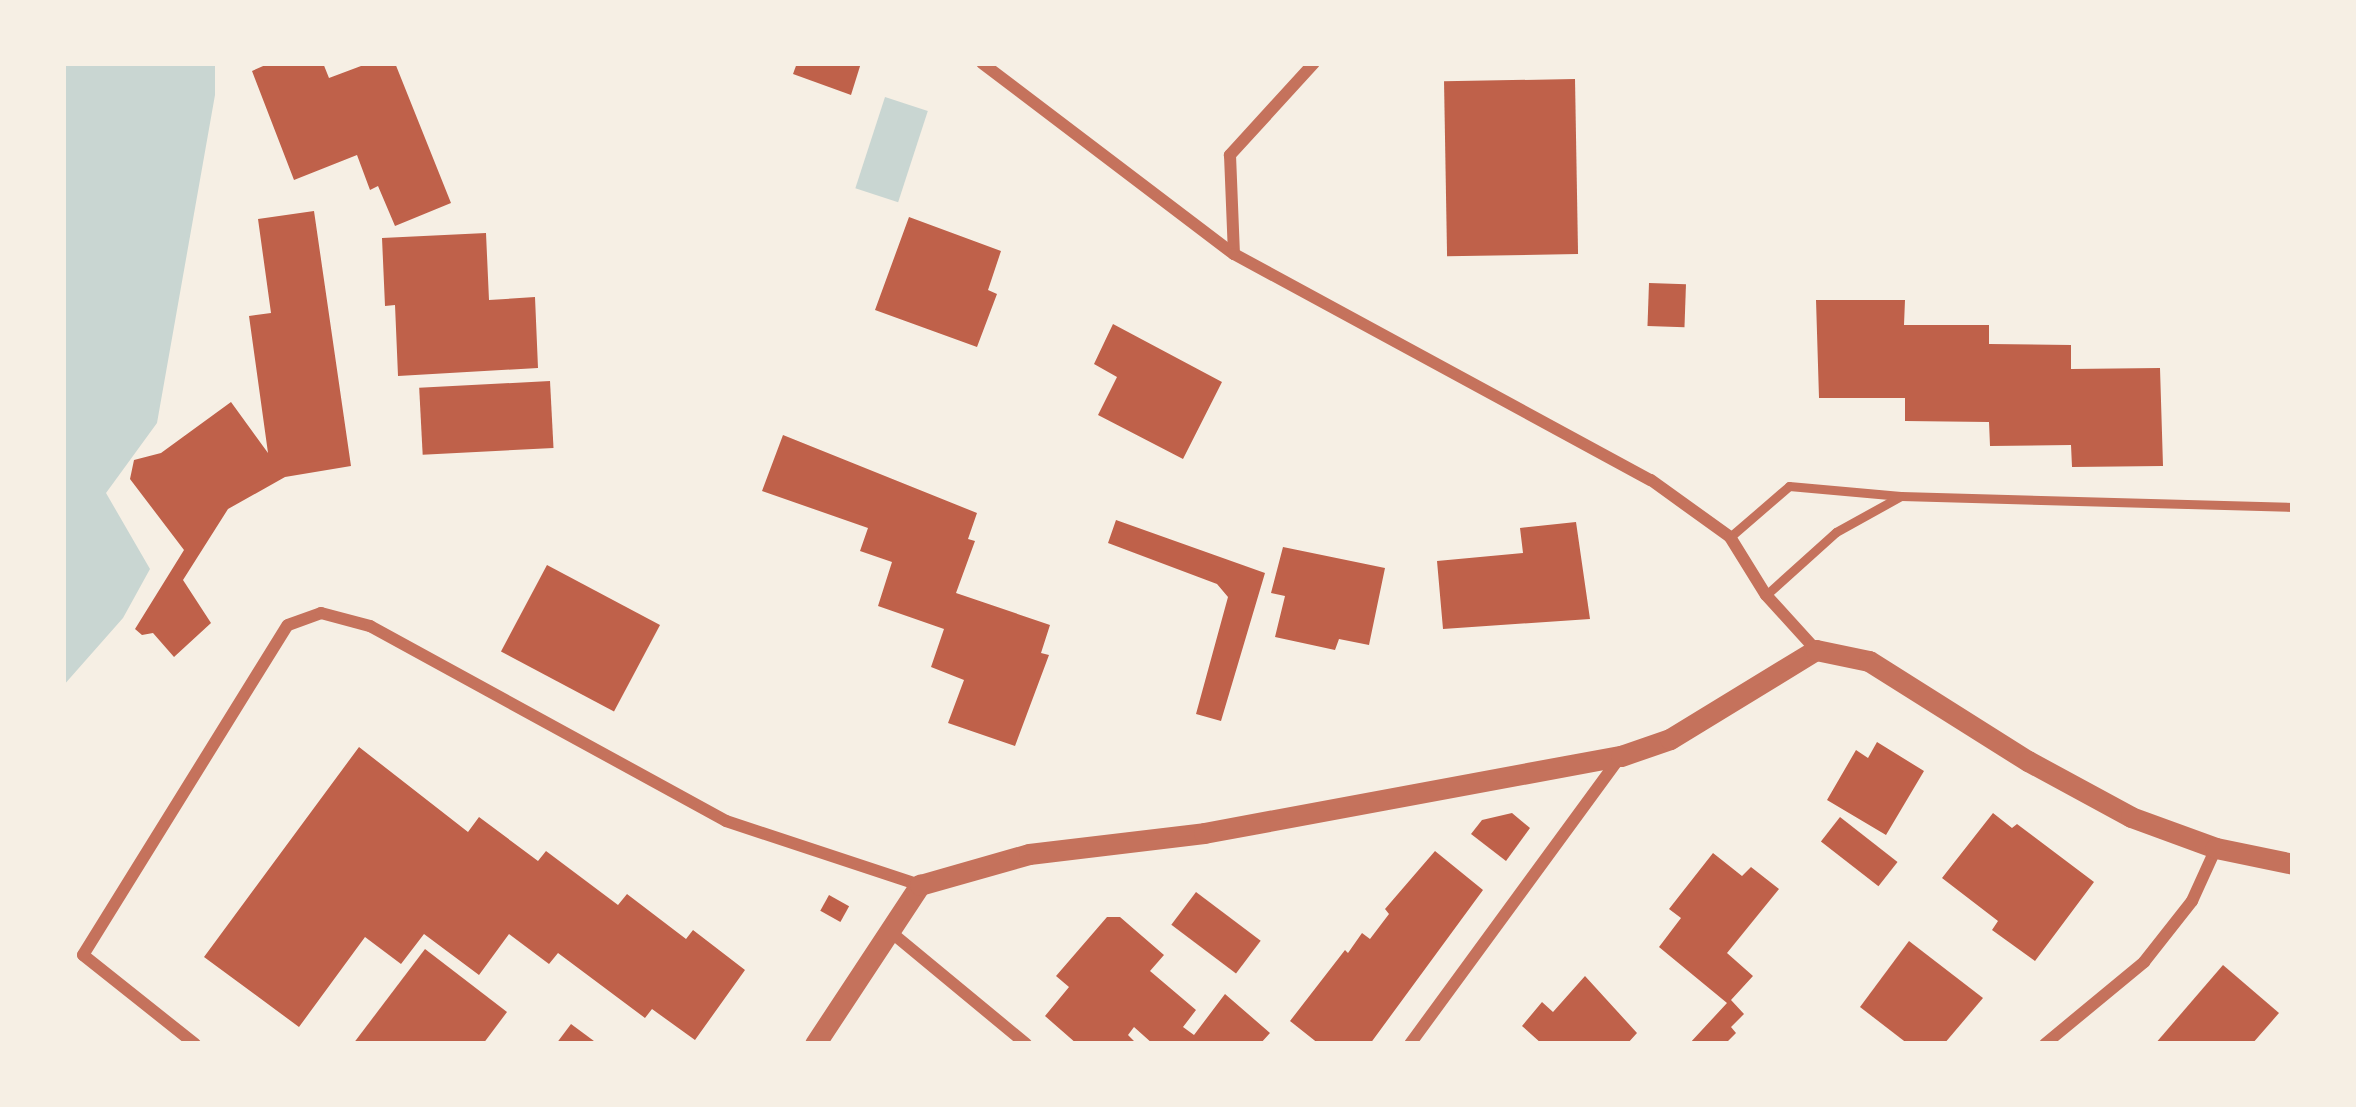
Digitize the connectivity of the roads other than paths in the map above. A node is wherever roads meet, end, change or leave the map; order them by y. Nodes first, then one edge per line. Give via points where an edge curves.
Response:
1 (982, 63) edge
2 (1314, 63) edge
3 (1234, 254) junction
4 (1901, 496) junction
5 (2293, 507) edge
6 (1730, 537) junction
7 (1766, 595) junction
8 (1816, 650) junction
9 (1621, 756) junction
10 (2216, 848) junction
11 (2293, 864) edge
12 (920, 885) junction
13 (892, 933) junction
14 (195, 1044) edge
15 (814, 1044) edge
16 (1026, 1044) edge
17 (1410, 1044) edge
18 (2045, 1044) edge

1 - 3 street
2 - 3 street via 1230,155
3 - 6 street via 1651,480
4 - 5 lane
4 - 6 lane via 1789,486
4 - 7 lane via 1836,532
6 - 7 street
7 - 8 street
8 - 9 street via 1688,729
8 - 10 street via 1869,661 2131,817
9 - 12 street via 1204,833 1029,854
9 - 17 street
10 - 11 street
10 - 18 street via 2192,901 2144,962
12 - 13 street
12 - 14 street via 726,821 370,626 321,613 288,625 83,955
13 - 15 street
13 - 16 street

